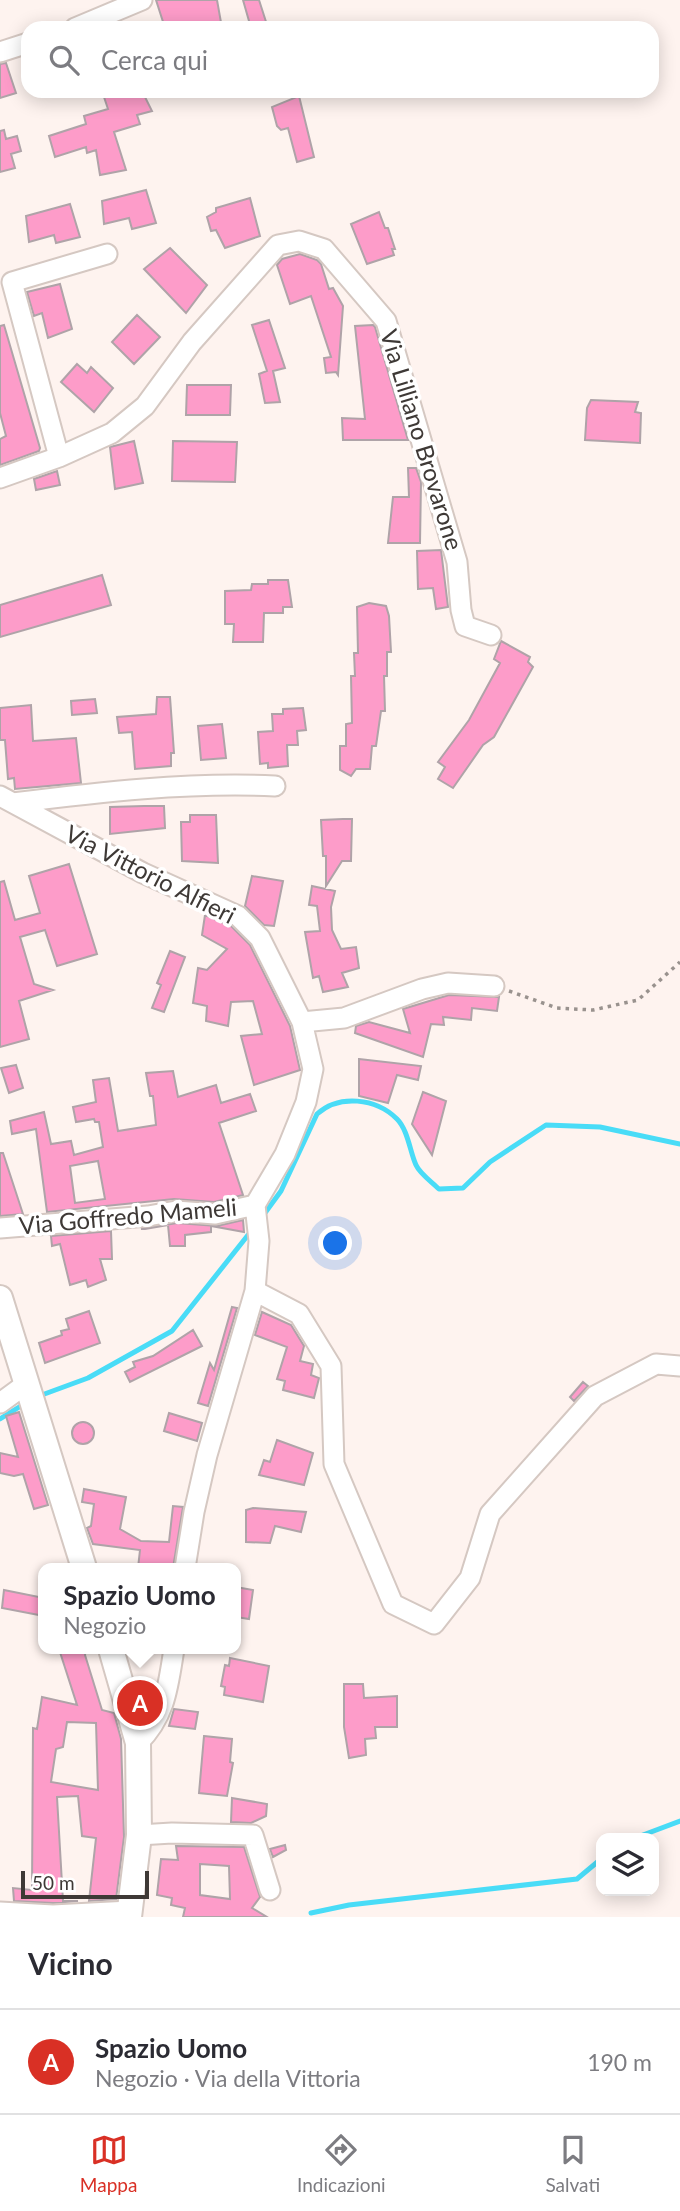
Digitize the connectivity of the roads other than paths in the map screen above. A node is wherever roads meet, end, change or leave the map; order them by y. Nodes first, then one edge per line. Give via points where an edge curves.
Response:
1 (142, 0) edge
2 (92, 21) edge
3 (21, 45) edge
4 (0, 52) edge
5 (107, 254) dead end
6 (59, 457) junction
7 (0, 478) edge
8 (491, 635) dead end
9 (275, 786) dead end
10 (6, 800) edge
11 (494, 986) road end
12 (302, 1022) junction
13 (255, 1205) junction
14 (0, 1228) edge
15 (255, 1291) junction
16 (0, 1298) edge
17 (680, 1366) edge
18 (30, 1399) junction
19 (0, 1403) edge
20 (82, 1563) edge
21 (186, 1563) edge
22 (112, 1654) edge
23 (173, 1654) edge
24 (138, 1743) junction
25 (139, 1835) junction
26 (270, 1890) dead end
27 (0, 1912) edge
28 (129, 1914) edge

1 - 2 street
3 - 4 street
5 - 6 street via 12,282
6 - 7 street, Via Lilliano Brovarone
6 - 8 street, Via Lilliano Brovarone via 112,433 145,406 192,342 278,245 299,241 324,249 386,320 457,562 465,626
9 - 10 street via 220,784
10 - 12 street, Via Vittorio Alfieri via 143,873 238,916 260,938
11 - 12 street via 448,983 344,1018
12 - 13 street, Via Vittorio Alfieri via 313,1069 306,1102 285,1154
13 - 14 street, Via Goffredo Mameli via 215,1214 176,1211
13 - 15 street via 259,1241
15 - 17 street via 299,1314 331,1366 334,1464 393,1604 434,1625 470,1578 489,1514 595,1396 656,1364
15 - 21 street via 207,1455
16 - 18 street
18 - 19 street
18 - 20 street
22 - 24 street
23 - 24 street via 154,1727
24 - 25 street
25 - 26 street via 253,1835
25 - 28 street
27 - 28 street

